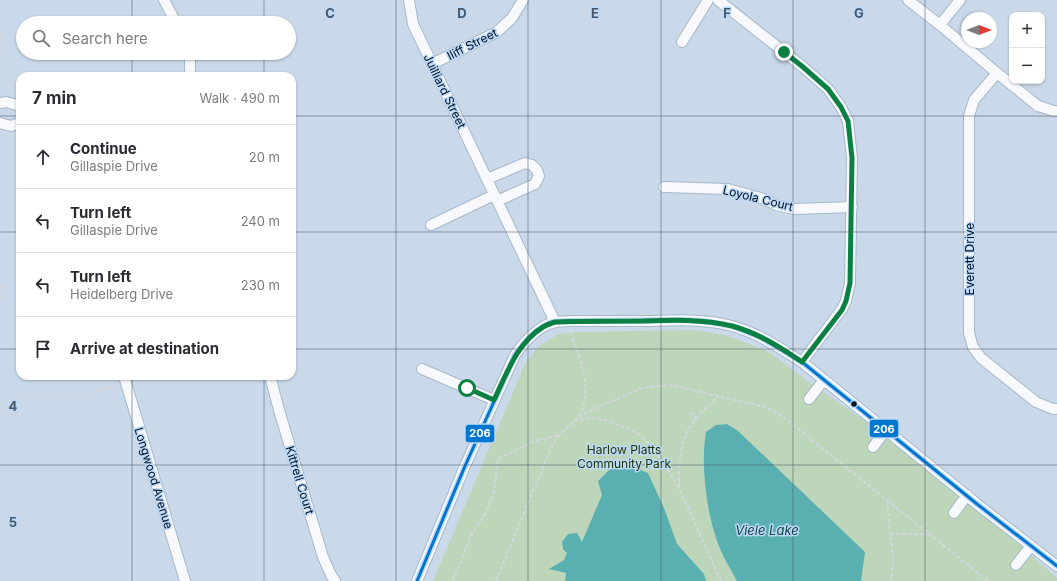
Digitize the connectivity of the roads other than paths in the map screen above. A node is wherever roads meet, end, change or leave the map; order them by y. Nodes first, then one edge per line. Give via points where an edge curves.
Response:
1 (164, 0) edge
2 (409, 0) edge
3 (523, 0) edge
4 (708, 0) edge
5 (718, 0) edge
6 (908, 0) edge
7 (960, 0) edge
8 (172, 16) edge
9 (940, 25) junction
10 (682, 42) dead end
11 (190, 60) edge
12 (432, 64) junction
13 (190, 72) edge
14 (997, 73) junction
15 (0, 103) edge
16 (16, 105) edge
17 (1057, 111) edge
18 (0, 123) edge
19 (16, 124) edge
20 (487, 179) junction
21 (664, 186) dead end
22 (495, 198) junction
23 (852, 207) junction
24 (431, 225) dead end
25 (555, 322) junction
26 (802, 362) junction
27 (422, 369) dead end
28 (122, 380) edge
29 (271, 380) edge
30 (824, 380) junction
31 (809, 399) dead end
32 (494, 400) junction
33 (1057, 409) edge
34 (886, 430) junction
35 (873, 447) dead end
36 (967, 495) junction
37 (954, 513) dead end
38 (1031, 546) junction
39 (1016, 565) dead end
40 (1057, 566) edge
41 (185, 581) edge
42 (335, 581) edge
43 (417, 581) edge

1 - 8 street
2 - 12 street, Juilliard Street via 413,24
3 - 12 street, Iliff Street via 512,18 496,32
4 - 10 street
5 - 23 street via 803,67 828,89 841,107 848,121 852,158
6 - 9 street
7 - 9 street
9 - 14 street
11 - 13 street
12 - 20 street, Juilliard Street
14 - 17 street via 1038,106
14 - 33 street, Everett Drive via 974,100 969,116 969,333 973,347 981,358 1036,402
15 - 16 street
18 - 19 street via 11,126
20 - 22 street, Juilliard Street
20 - 22 street via 524,163 532,165 537,170 539,176 535,184
21 - 23 street, Loyola Court via 728,189 794,209
22 - 24 street
22 - 25 street, Juilliard Street
23 - 26 street via 850,283 846,301 842,310
25 - 26 street via 704,321 732,326 757,335
25 - 32 street via 544,326 521,347
26 - 30 street
27 - 32 street
28 - 41 street, Longwood Avenue
29 - 42 street, Kittrell Court via 323,557
30 - 31 street
30 - 34 street
32 - 43 street
34 - 35 street
34 - 36 street
36 - 37 street
36 - 38 street
38 - 39 street
38 - 40 street

